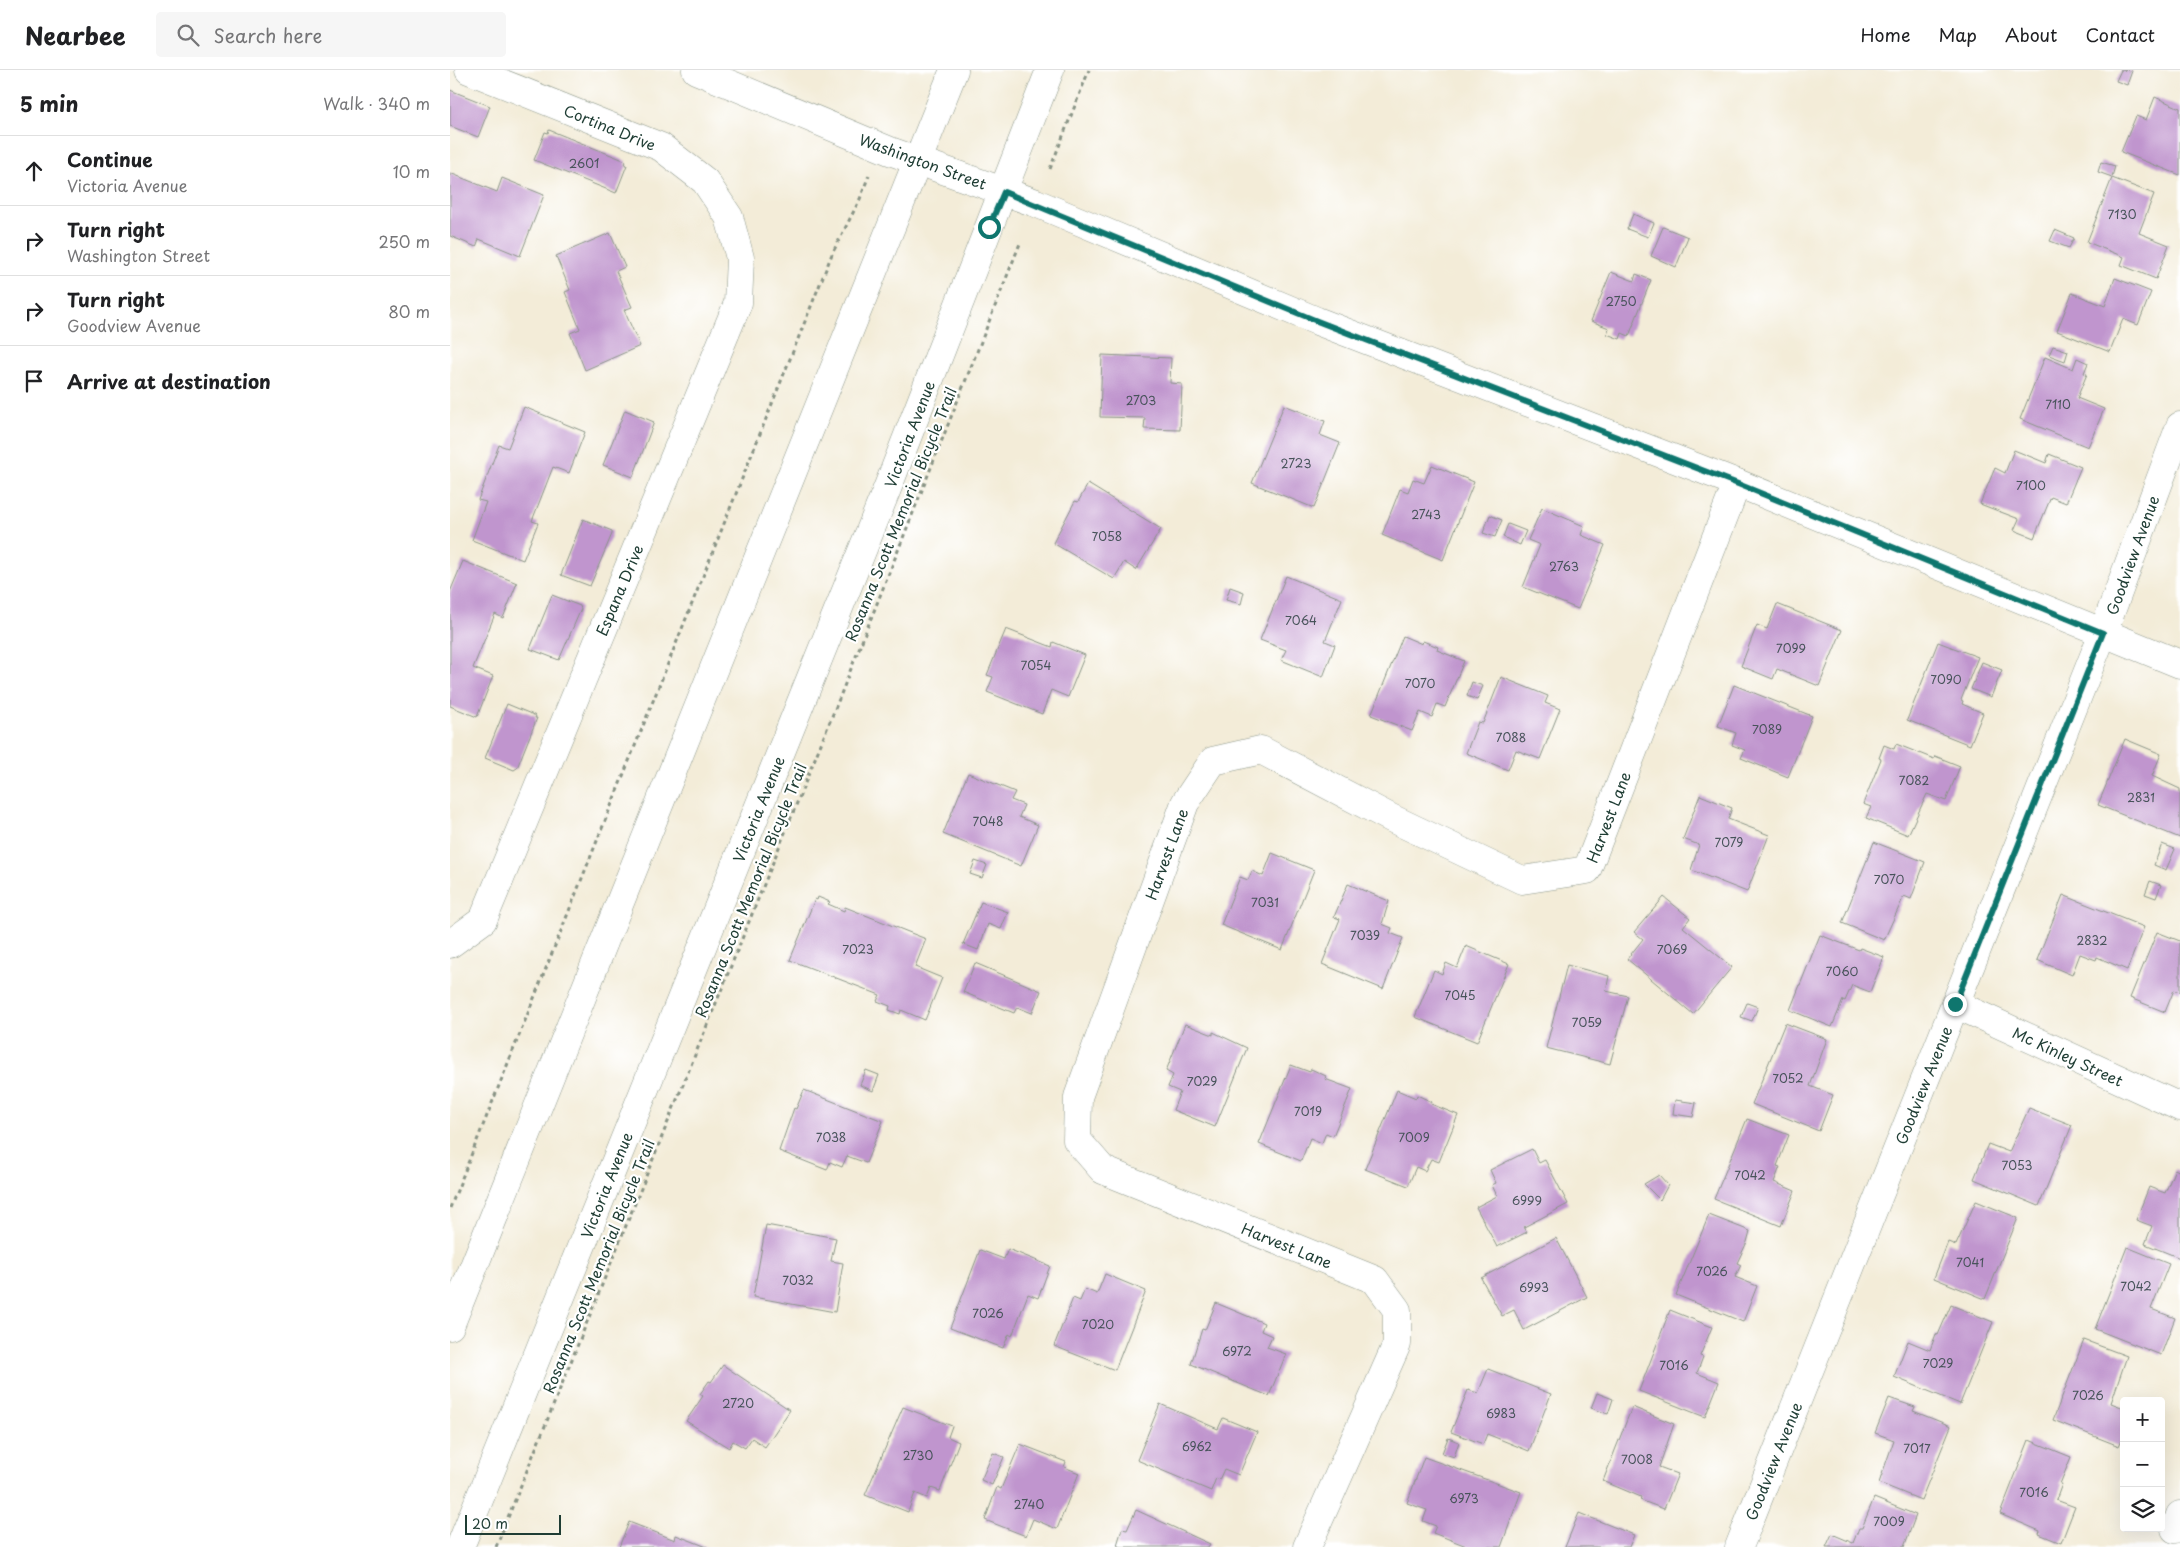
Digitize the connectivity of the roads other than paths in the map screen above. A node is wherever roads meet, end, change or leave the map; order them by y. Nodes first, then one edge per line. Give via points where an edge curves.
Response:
1 (469, 70) edge
2 (696, 70) edge
3 (954, 70) edge
4 (1050, 70) edge
5 (919, 160) junction
6 (1004, 192) junction
7 (728, 217) joint
8 (2180, 426) edge
9 (1738, 484) junction
10 (2103, 633) junction
11 (2180, 664) edge
12 (450, 944) edge
13 (1955, 1004) junction
14 (2180, 1107) edge
15 (450, 1326) edge
16 (460, 1547) edge
17 (1307, 1547) edge
18 (1739, 1547) edge

1 - 7 street, Cortina Drive via 661,147 705,181
2 - 5 street, Washington Street via 880,147
3 - 5 street
4 - 6 street, Victoria Avenue
5 - 6 street, Washington Street
5 - 15 street
6 - 9 street, Washington Street via 1317,321
6 - 16 street, Victoria Avenue
7 - 12 street, Espana Drive via 740,258 738,303 483,920
8 - 10 street, Goodview Avenue
9 - 10 street, Washington Street
9 - 17 street, Harvest Lane via 1587,870 1522,880 1391,818 1261,750 1213,761 1185,803 1078,1097 1077,1140 1103,1170 1375,1280 1397,1310 1397,1344
10 - 11 street, Washington Street
10 - 13 street, Goodview Avenue
13 - 14 street, Mc Kinley Street
13 - 18 street, Goodview Avenue

